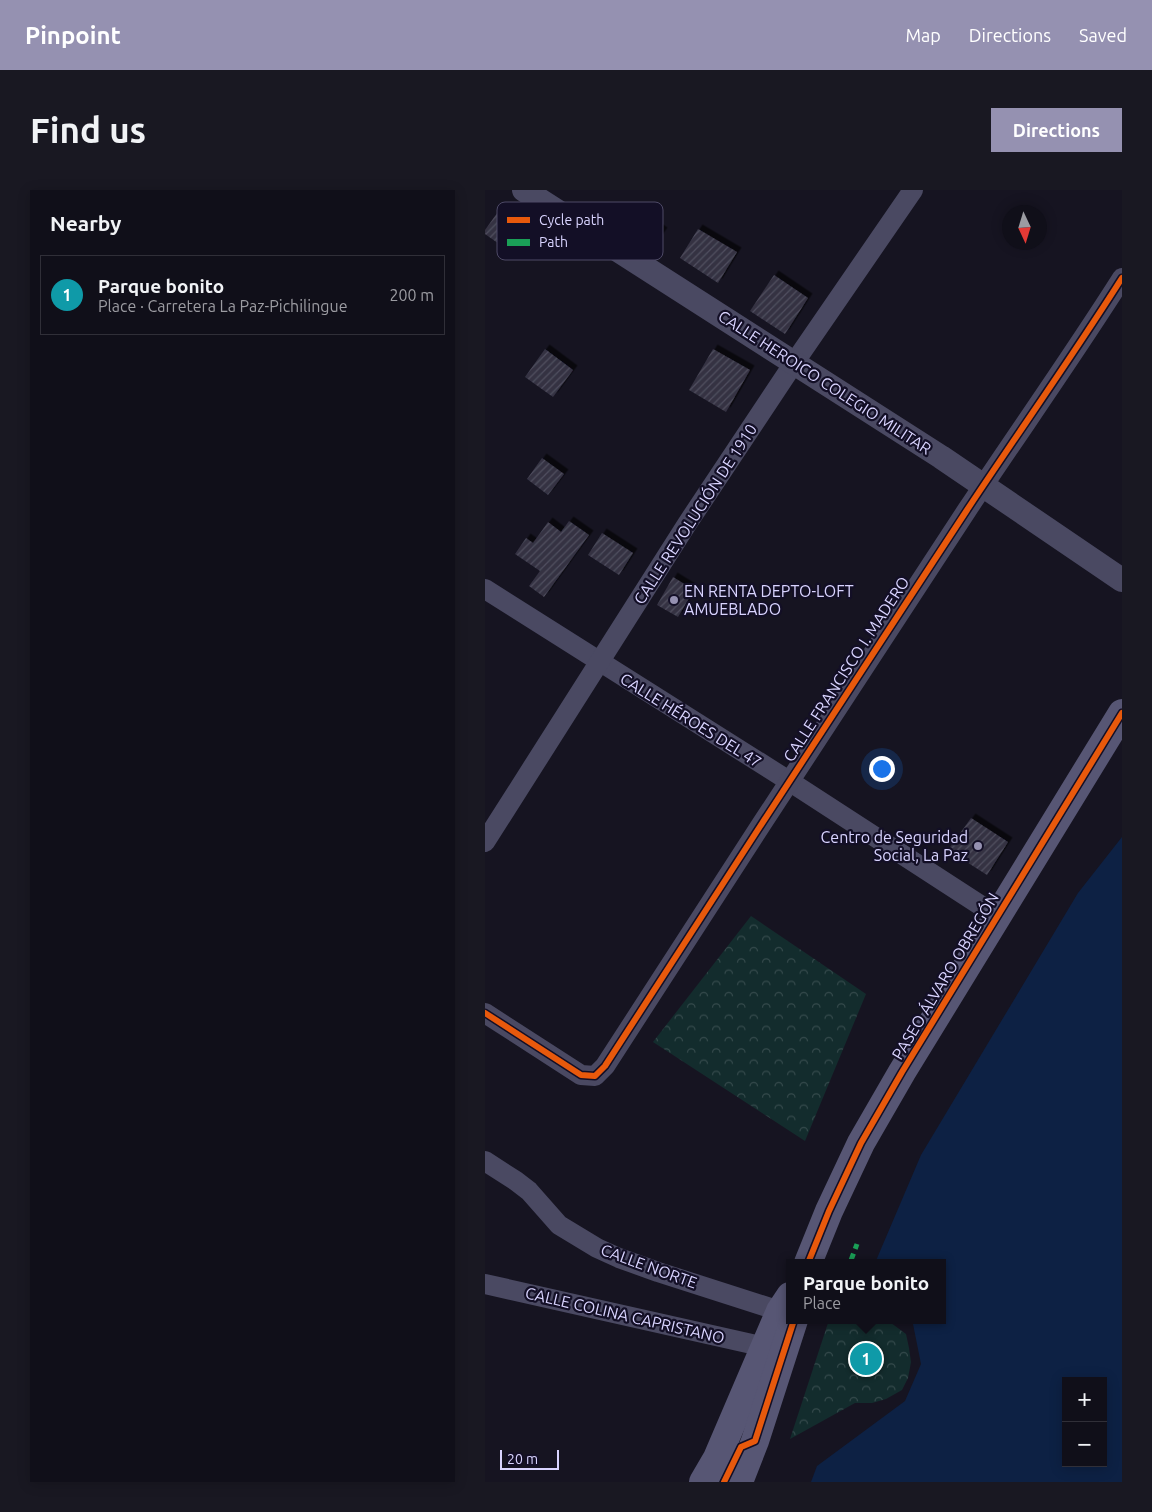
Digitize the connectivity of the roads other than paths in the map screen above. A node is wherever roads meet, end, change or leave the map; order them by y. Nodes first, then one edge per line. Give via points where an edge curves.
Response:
1 (524, 190) edge
2 (913, 190) edge
3 (543, 202) edge
4 (633, 260) edge
5 (1122, 278) edge
6 (794, 363) junction
7 (983, 486) junction
8 (1122, 580) edge
9 (485, 589) edge
10 (599, 663) junction
11 (1122, 712) edge
12 (789, 781) junction
13 (485, 842) edge
14 (997, 916) junction
15 (485, 1013) edge
16 (485, 1161) edge
17 (810, 1259) edge
18 (485, 1284) edge
19 (786, 1308) edge
20 (786, 1312) edge
21 (786, 1317) edge
22 (765, 1347) junction
23 (703, 1482) edge
24 (739, 1482) edge

1 - 3 street, CALLE HEROICO COLEGIO MILITAR
2 - 6 street, CALLE REVOLUCIÓN DE 1910
4 - 6 street, CALLE HEROICO COLEGIO MILITAR
5 - 7 street, CALLE FRANCISCO I. MADERO
6 - 7 street, CALLE HEROICO COLEGIO MILITAR
6 - 10 street, CALLE REVOLUCIÓN DE 1910
7 - 8 street, CALLE HEROICO COLEGIO MILITAR
7 - 12 street, CALLE FRANCISCO I. MADERO
9 - 10 street, CALLE HÉROES DEL 47
10 - 12 street, CALLE HÉROES DEL 47
10 - 13 street, CALLE REVOLUCIÓN DE 1910
11 - 14 main road, PASEO ÁLVARO OBREGÓN
12 - 14 street, CALLE HÉROES DEL 47
12 - 15 street, CALLE FRANCISCO I. MADERO via 605,1066 595,1076 581,1076
14 - 17 main road, PASEO ÁLVARO OBREGÓN via 861,1143
16 - 19 street, CALLE NORTE via 529,1191 559,1225 597,1248 658,1272
18 - 22 street, CALLE COLINA CAPRISTANO
20 - 22 main road
21 - 24 main road via 750,1456
22 - 23 main road via 717,1458

